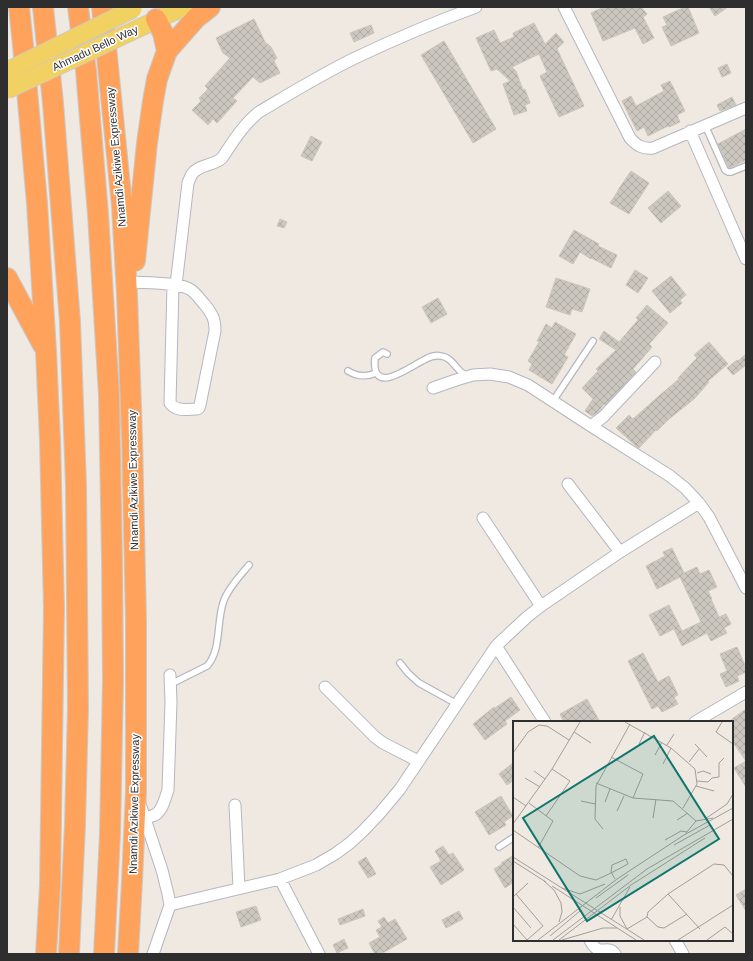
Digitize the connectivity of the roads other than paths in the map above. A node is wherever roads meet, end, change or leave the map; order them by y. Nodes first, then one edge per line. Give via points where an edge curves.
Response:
1 (19, 7) edge
2 (43, 7) edge
3 (78, 7) edge
4 (102, 7) edge
5 (184, 7) edge
6 (210, 7) edge
7 (476, 7) edge
8 (564, 7) edge
9 (135, 8) edge
10 (156, 19) junction
11 (167, 51) junction
12 (7, 70) edge
13 (7, 90) edge
14 (746, 108) edge
15 (706, 125) junction
16 (690, 132) junction
17 (746, 166) edge
18 (746, 259) edge
19 (7, 278) edge
20 (175, 285) junction
21 (129, 288) junction
22 (593, 341) dead end
23 (46, 351) junction
24 (387, 354) dead end
25 (655, 362) dead end
26 (348, 371) dead end
27 (376, 373) junction
28 (468, 377) junction
29 (432, 388) dead end
30 (553, 401) junction
31 (591, 426) junction
32 (568, 484) dead end
33 (698, 503) junction
34 (483, 518) dead end
35 (620, 552) junction
36 (112, 558) junction
37 (249, 565) dead end
38 (746, 588) edge
39 (541, 606) junction
40 (54, 608) junction
41 (136, 621) junction
42 (496, 646) junction
43 (400, 663) dead end
44 (170, 679) joint
45 (325, 687) dead end
46 (746, 692) edge
47 (457, 704) junction
48 (78, 708) junction
49 (543, 721) edge
50 (697, 721) edge
51 (418, 761) junction
52 (136, 791) junction
53 (235, 805) dead end
54 (145, 818) junction
55 (513, 839) edge
56 (499, 847) dead end
57 (280, 878) junction
58 (239, 888) junction
59 (170, 905) junction
60 (591, 941) edge
61 (676, 941) edge
62 (46, 954) edge
63 (69, 954) edge
64 (104, 954) edge
65 (128, 954) edge
66 (153, 954) edge
67 (319, 954) edge
68 (615, 954) edge
69 (683, 954) edge

1 - 23 highway via 37,202
2 - 48 highway via 70,322 76,485
3 - 36 highway, Nnamdi Azikiwe Expressway via 86,72 109,395
4 - 21 highway, Nnamdi Azikiwe Expressway
5 - 10 main road, Ahmadu Bello Way
6 - 11 highway via 196,18
7 - 20 street via 355,58 251,118 222,158 193,173 188,183
8 - 16 street via 630,138 635,143 641,147 653,148
9 - 12 main road, Ahmadu Bello Way, bridge
10 - 11 highway via 163,33
10 - 13 main road, Ahmadu Bello Way, bridge
11 - 21 highway via 153,101 135,265
14 - 15 street
15 - 16 street
15 - 17 lane via 725,170 731,172
16 - 18 street
19 - 23 highway
20 - 20 street via 170,403 179,409 197,409 200,405 215,324 213,316 198,296 182,285
20 - 21 street
21 - 41 highway, Nnamdi Azikiwe Expressway
22 - 30 lane
23 - 40 highway
24 - 27 lane via 383,352 375,358
25 - 31 street via 604,417
26 - 27 lane via 361,376
27 - 28 lane via 382,378 389,378 426,358 442,356
28 - 29 street
28 - 30 street via 490,374 509,377 528,385
30 - 31 street
31 - 33 street via 670,476
32 - 35 street
33 - 35 street
33 - 38 street via 709,517
34 - 39 street
35 - 39 street
36 - 41 highway
36 - 64 highway, Nnamdi Azikiwe Expressway via 113,687
37 - 44 lane via 224,600 215,652 211,661 207,666
39 - 42 street
40 - 48 highway via 69,668 73,699
40 - 62 highway via 50,886
41 - 52 highway, Nnamdi Azikiwe Expressway
42 - 47 street
42 - 49 street
43 - 47 lane via 419,683
44 - 54 street via 168,790 156,814
45 - 51 street via 375,737
46 - 50 street
47 - 51 street
48 - 63 highway
51 - 57 street via 400,789 350,843 316,865
52 - 54 street
52 - 65 highway, Nnamdi Azikiwe Expressway
53 - 58 street
54 - 59 street
55 - 56 lane
57 - 58 street
57 - 67 street
58 - 59 street
59 - 66 street
60 - 68 street via 597,949 610,950
61 - 69 street

